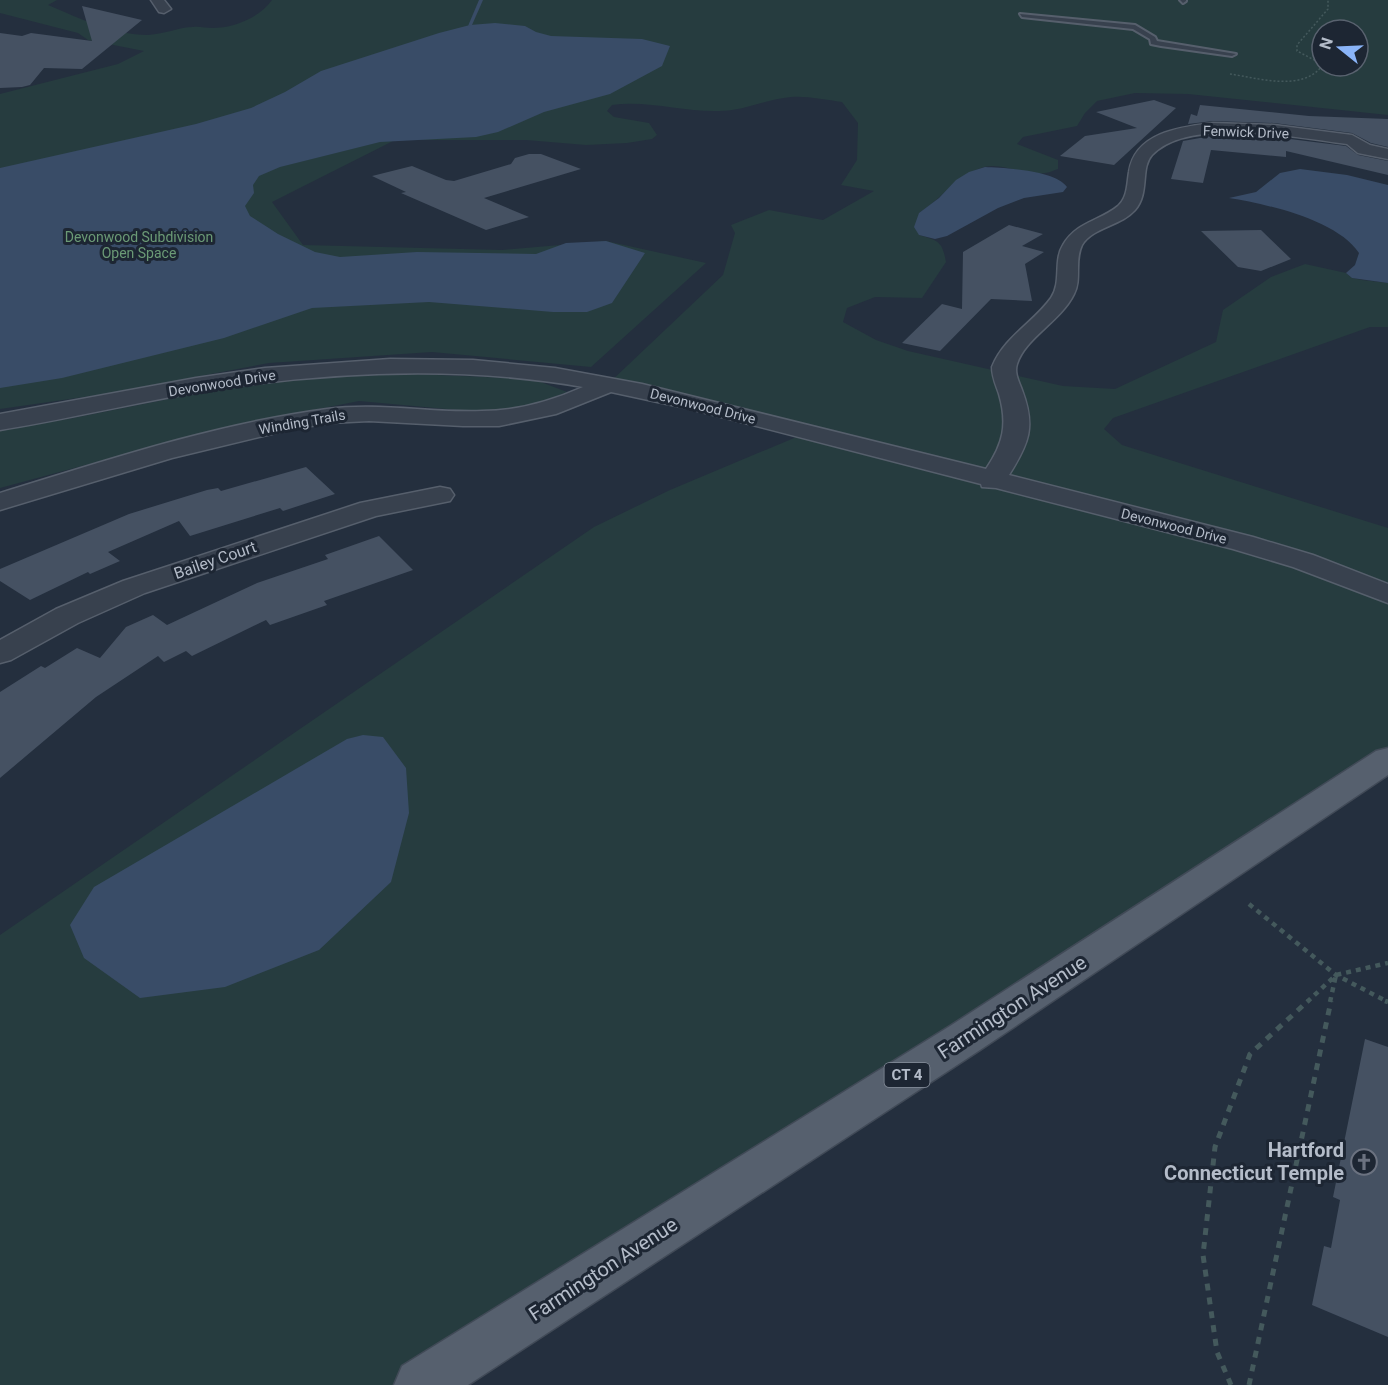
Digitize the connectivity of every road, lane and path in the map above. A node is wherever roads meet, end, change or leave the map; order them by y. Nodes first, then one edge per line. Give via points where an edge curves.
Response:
1 (1328, 0) edge
2 (1022, 15) dead end
3 (1320, 18) edge
4 (1310, 30) edge
5 (1232, 54) dead end
6 (1310, 58) edge
7 (1220, 73) dead end
8 (1310, 77) edge
9 (1388, 154) edge
10 (608, 384) junction
11 (0, 422) edge
12 (992, 481) junction
13 (440, 495) dead end
14 (0, 502) edge
15 (1388, 594) edge
16 (0, 653) edge
17 (1388, 759) edge
18 (1249, 904) dead end
19 (1388, 963) edge
20 (1336, 975) junction
21 (1388, 1002) edge
22 (421, 1385) edge
23 (1231, 1385) edge
24 (1249, 1385) edge

1 - 3 path via 1328,9
2 - 5 lane via 1135,27 1161,44
4 - 6 path via 1297,45 1297,51
7 - 8 path via 1291,80
9 - 12 street, Fenwick Drive via 1364,149 1361,137 1256,129 1173,134 1149,148 1138,163 1129,205 1074,242 1066,261 1065,293 1053,311 1017,346 1006,364 1005,375 1020,427
10 - 11 street, Devonwood Drive via 523,371 449,366 326,369 221,381
10 - 12 street, Devonwood Drive
10 - 14 street, Winding Trails via 566,402 508,416 455,418 359,413 292,422 109,468
12 - 15 street, Devonwood Drive via 1243,543
13 - 16 street, Bailey Court via 370,509 134,587 67,616
17 - 22 main road, Farmington Avenue / CT 4 via 955,1044
18 - 20 path
19 - 20 path
20 - 21 path
20 - 23 path via 1250,1054 1215,1147 1203,1255 1217,1352
20 - 24 path

